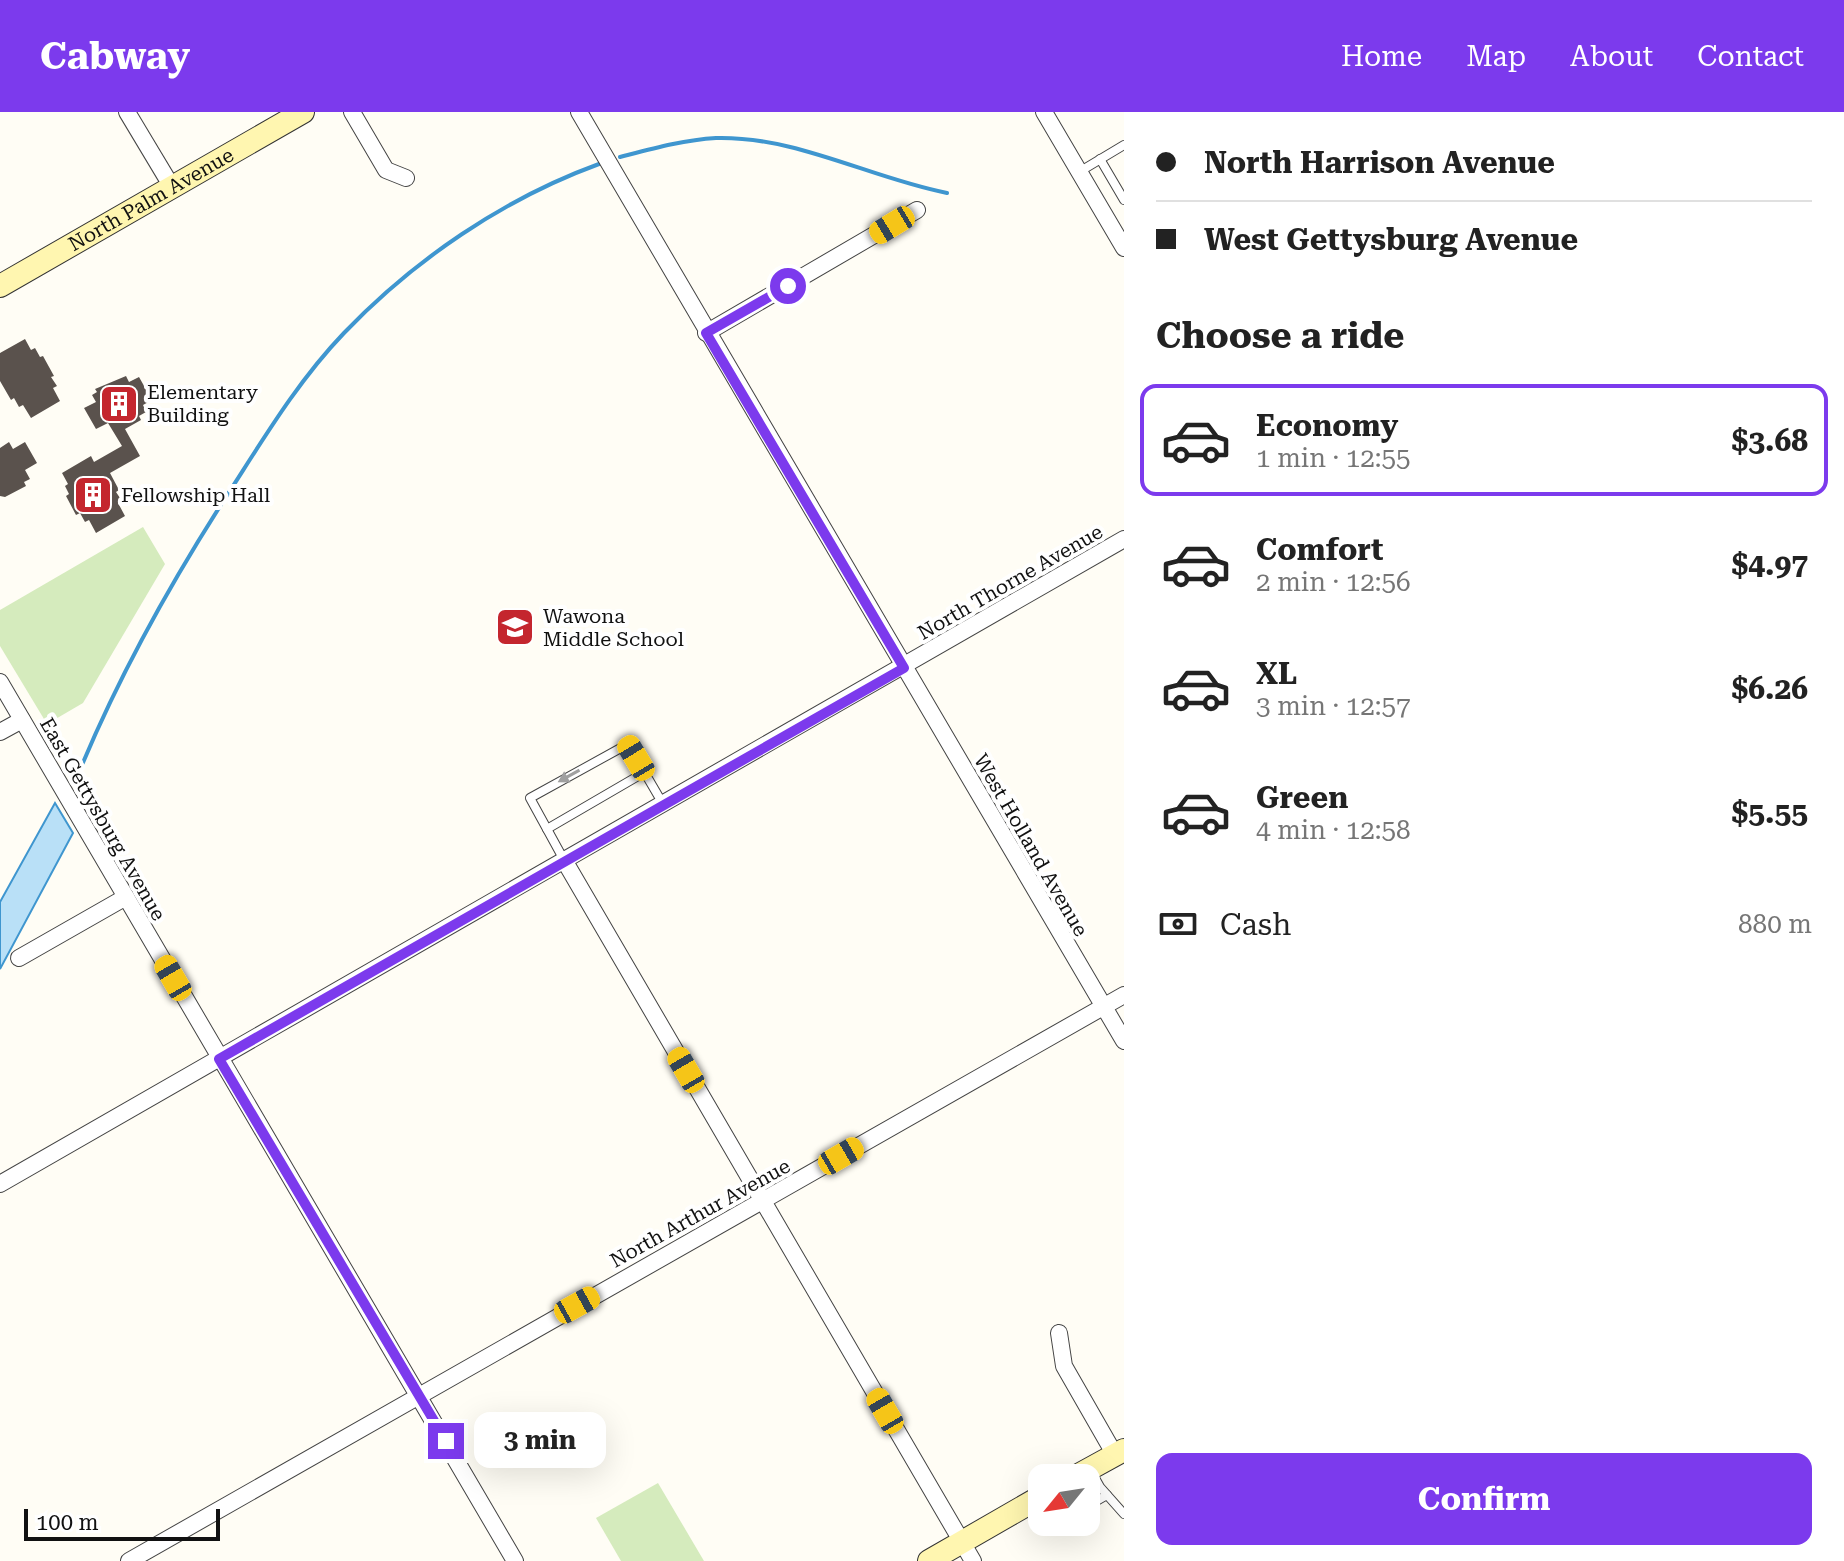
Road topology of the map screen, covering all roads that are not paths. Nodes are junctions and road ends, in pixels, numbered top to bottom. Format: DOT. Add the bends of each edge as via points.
graph roads {
  1 [pos="127,112"];
  2 [pos="303,112"];
  3 [pos="352,112"];
  4 [pos="579,112"];
  5 [pos="1044,112"];
  6 [pos="1124,145"];
  7 [pos="1100,159"];
  8 [pos="1079,172"];
  9 [pos="406,178"];
  10 [pos="1124,178"];
  11 [pos="1114,184"];
  12 [pos="172,187"];
  13 [pos="1124,200"];
  14 [pos="917,210"];
  15 [pos="1119,227"];
  16 [pos="1124,248"];
  17 [pos="0,286"];
  18 [pos="706,333"];
  19 [pos="1124,539"];
  20 [pos="904,668"];
  21 [pos="0,682"];
  22 [pos="22,720"];
  23 [pos="0,732"];
  24 [pos="645,772"];
  25 [pos="663,804"];
  26 [pos="547,829"];
  27 [pos="564,860"];
  28 [pos="126,897"];
  29 [pos="19,958"];
  30 [pos="1124,995"];
  31 [pos="1103,1007"];
  32 [pos="1124,1041"];
  33 [pos="219,1059"];
  34 [pos="0,1184"];
  35 [pos="762,1201"];
  36 [pos="1059,1333"];
  37 [pos="418,1393"];
  38 [pos="1120,1452"];
  39 [pos="1098,1464"];
  40 [pos="1100,1489"];
  41 [pos="1107,1495"];
  42 [pos="1100,1499"];
  43 [pos="1028,1506"];
  44 [pos="1124,1514"];
  45 [pos="967,1552"];
  46 [pos="129,1561"];
  47 [pos="515,1561"];
  48 [pos="929,1561"];
  1 -- 12 [label="street"];
  2 -- 12 [label="main road, North Palm Avenue"];
  3 -- 9 [label="street" via="386,170"];
  4 -- 18 [label="street, West Holland Avenue"];
  5 -- 8 [label="street"];
  6 -- 7 [label="lane"];
  7 -- 8 [label="lane"];
  7 -- 11 [label="lane"];
  8 -- 15 [label="street"];
  10 -- 11 [label="lane"];
  11 -- 13 [label="lane"];
  12 -- 17 [label="main road, North Palm Avenue"];
  14 -- 18 [label="street"];
  15 -- 16 [label="street"];
  18 -- 20 [label="street, West Holland Avenue"];
  19 -- 20 [label="street, North Thorne Avenue"];
  20 -- 25 [label="street, North Thorne Avenue"];
  20 -- 31 [label="street, West Holland Avenue"];
  21 -- 22 [label="street, East Gettysburg Avenue"];
  22 -- 23 [label="street"];
  22 -- 28 [label="street, East Gettysburg Avenue"];
  24 -- 25 [label="lane"];
  24 -- 26 [label="lane"];
  24 -- 26 [label="lane, one-way" via="628,744 530,798"];
  25 -- 27 [label="street, North Thorne Avenue"];
  26 -- 27 [label="lane"];
  27 -- 33 [label="street, North Thorne Avenue"];
  27 -- 35 [label="street"];
  28 -- 29 [label="street"];
  28 -- 33 [label="street, East Gettysburg Avenue"];
  30 -- 31 [label="street, North Arthur Avenue"];
  31 -- 32 [label="street, West Holland Avenue"];
  31 -- 35 [label="street, North Arthur Avenue"];
  33 -- 34 [label="street, North Thorne Avenue"];
  33 -- 37 [label="street, East Gettysburg Avenue"];
  35 -- 37 [label="street, North Arthur Avenue"];
  35 -- 45 [label="street"];
  36 -- 38 [label="street" via="1064,1366"];
  37 -- 46 [label="street, North Arthur Avenue"];
  37 -- 47 [label="street, East Gettysburg Avenue"];
  38 -- 39 [label="main road"];
  40 -- 41 [label="lane"];
  41 -- 42 [label="lane"];
  41 -- 44 [label="lane"];
  43 -- 45 [label="main road"];
  45 -- 48 [label="main road"];
}
